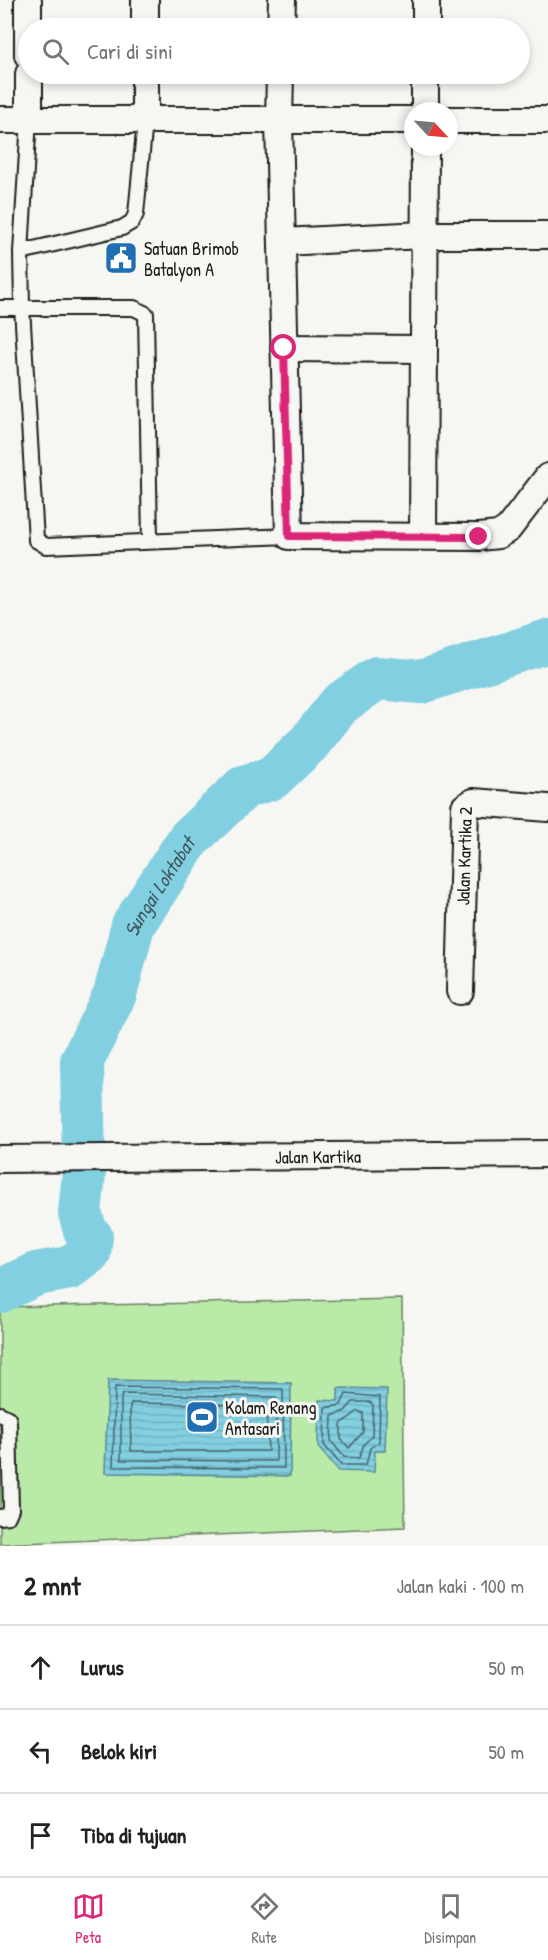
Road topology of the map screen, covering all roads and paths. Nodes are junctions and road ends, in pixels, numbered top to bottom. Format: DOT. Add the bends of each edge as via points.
graph roads {
  1 [pos="28,0"];
  2 [pos="145,0"];
  3 [pos="282,0"];
  4 [pos="426,0"];
  5 [pos="28,18"];
  6 [pos="145,18"];
  7 [pos="281,18"];
  8 [pos="426,18"];
  9 [pos="29,84"];
  10 [pos="145,84"];
  11 [pos="280,84"];
  12 [pos="425,84"];
  13 [pos="425,102"];
  14 [pos="29,119"];
  15 [pos="0,120"];
  16 [pos="404,120"];
  17 [pos="458,120"];
  18 [pos="548,120"];
  19 [pos="145,121"];
  20 [pos="279,121"];
  21 [pos="425,156"];
  22 [pos="424,235"];
  23 [pos="548,235"];
  24 [pos="282,242"];
  25 [pos="21,252"];
  26 [pos="21,307"];
  27 [pos="0,308"];
  28 [pos="284,348"];
  29 [pos="424,349"];
  30 [pos="548,477"];
  31 [pos="289,536"];
  32 [pos="423,536"];
  33 [pos="150,541"];
  34 [pos="548,808"];
  35 [pos="460,992"];
  36 [pos="548,1154"];
  37 [pos="0,1159"];
  38 [pos="0,1414"];
  39 [pos="0,1517"];
  1 -- 5 [label="street"];
  2 -- 6 [label="street"];
  3 -- 7 [label="street"];
  4 -- 8 [label="street"];
  9 -- 14 [label="street"];
  10 -- 19 [label="street"];
  11 -- 20 [label="street"];
  12 -- 13 [label="street"];
  14 -- 15 [label="street"];
  14 -- 19 [label="street"];
  14 -- 25 [label="lane"];
  16 -- 20 [label="street"];
  17 -- 18 [label="street"];
  19 -- 20 [label="street"];
  19 -- 25 [label="lane" via="132,222 115,230"];
  20 -- 24 [label="street"];
  21 -- 22 [label="street"];
  22 -- 23 [label="street"];
  22 -- 24 [label="street"];
  22 -- 29 [label="street"];
  24 -- 28 [label="street"];
  25 -- 26 [label="lane"];
  26 -- 27 [label="lane"];
  26 -- 33 [label="lane" via="36,540 46,546"];
  26 -- 33 [label="lane" via="134,308 146,314"];
  28 -- 29 [label="street"];
  28 -- 31 [label="street"];
  29 -- 32 [label="street"];
  30 -- 32 [label="street" via="508,529 498,535"];
  31 -- 32 [label="street"];
  31 -- 33 [label="lane"];
  34 -- 35 [label="street, Jalan Kartika 2" via="473,802 465,807"];
  36 -- 37 [label="street, Jalan Kartika"];
  38 -- 39 [label="lane" via="9,1422 11,1509 8,1516"];
}
